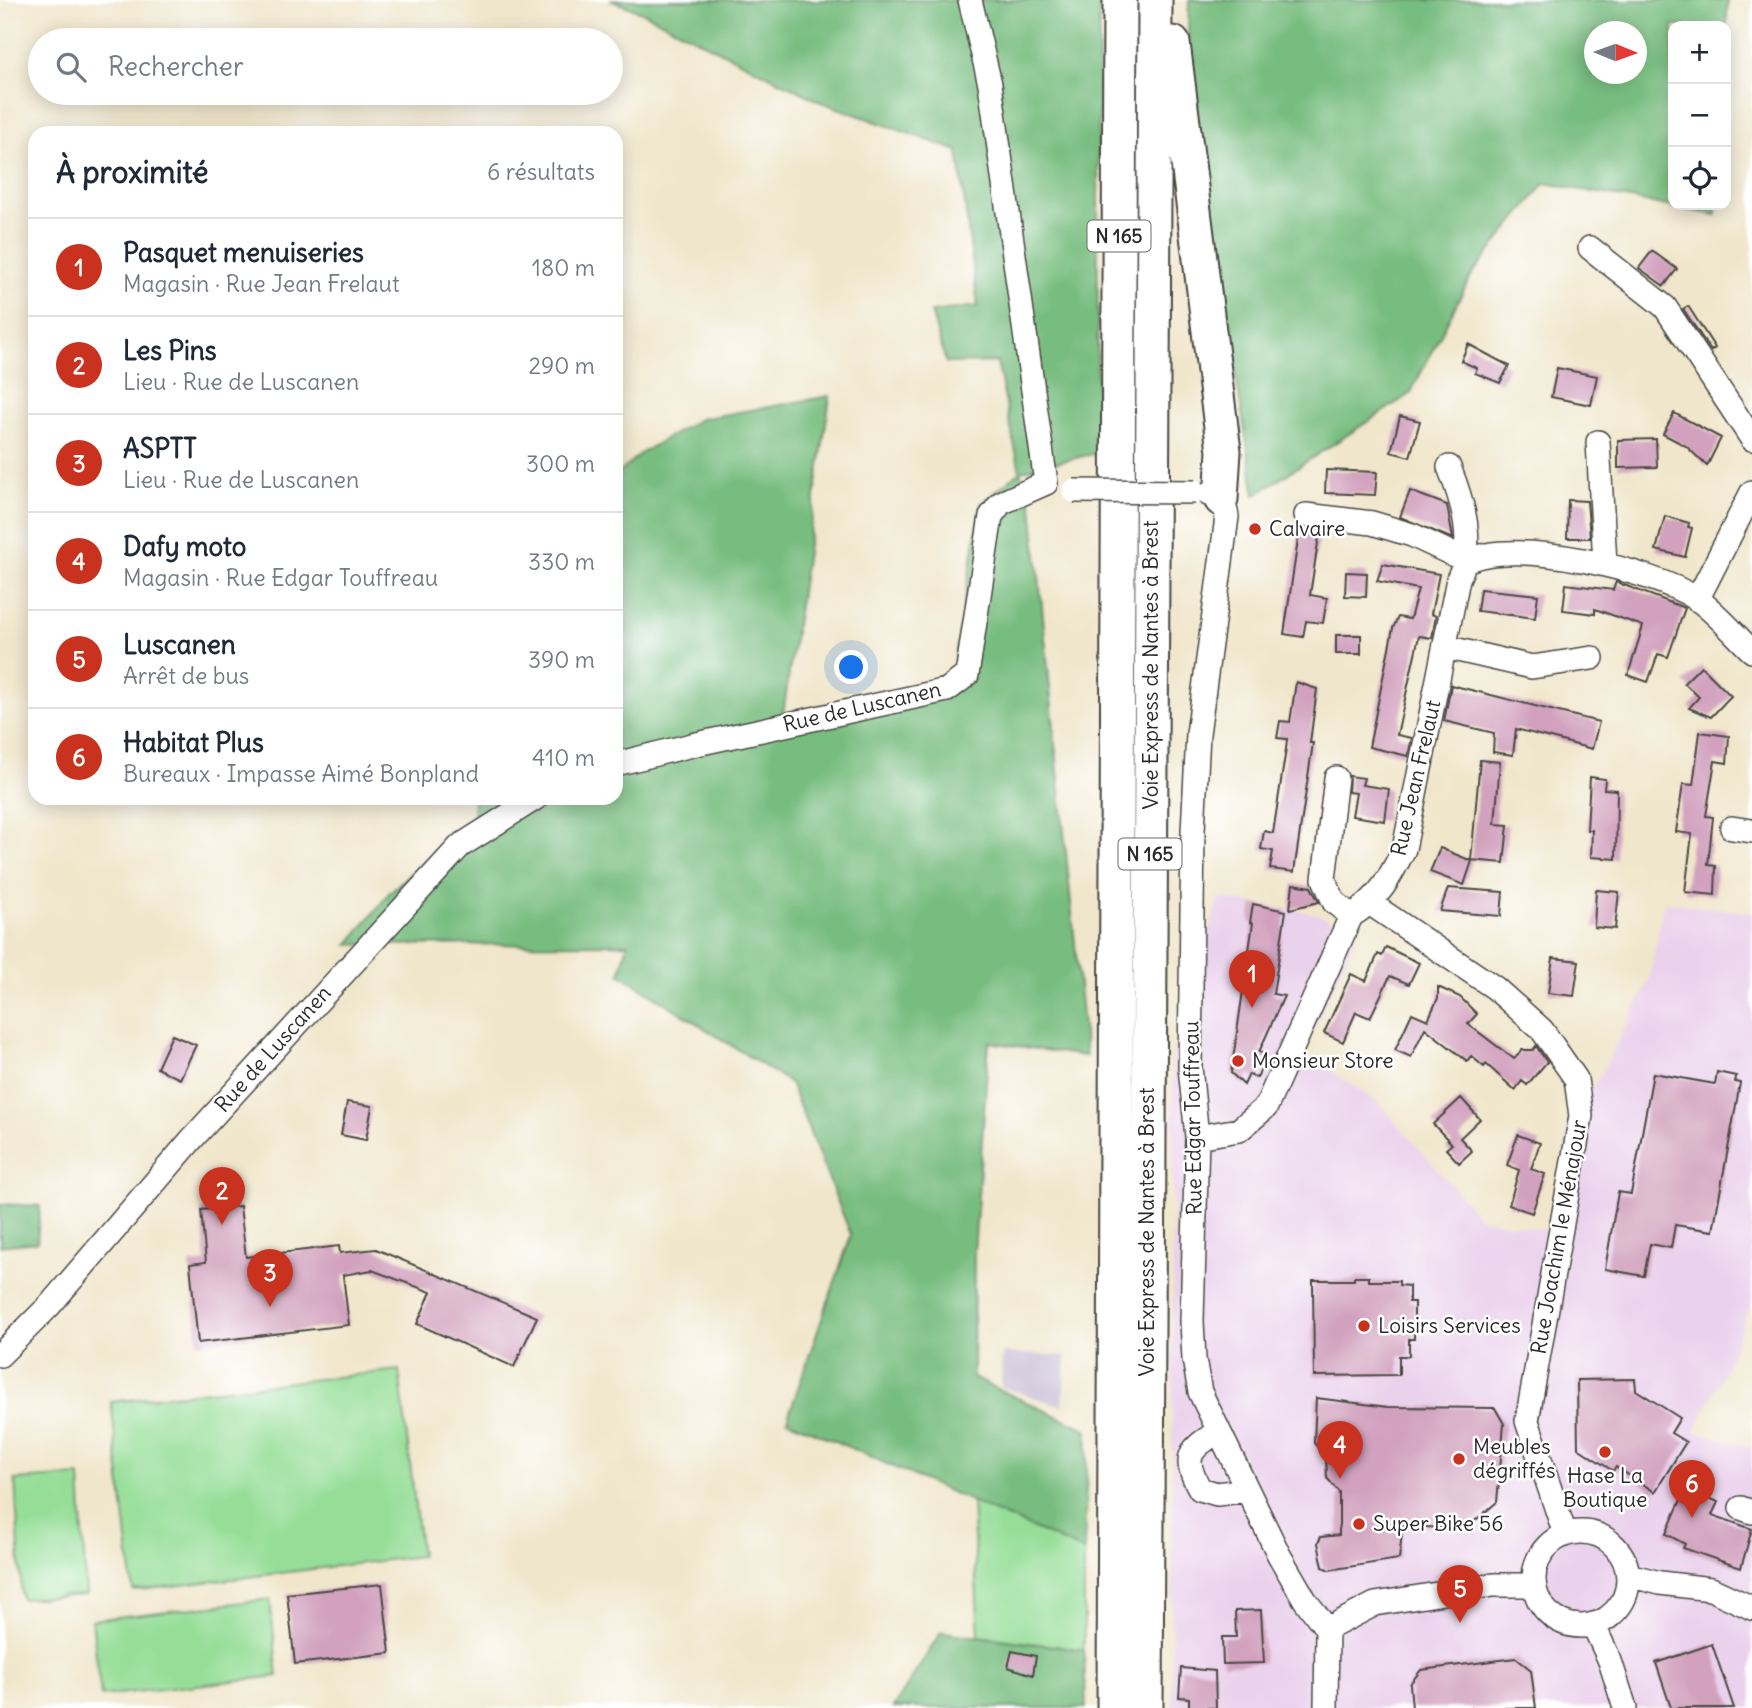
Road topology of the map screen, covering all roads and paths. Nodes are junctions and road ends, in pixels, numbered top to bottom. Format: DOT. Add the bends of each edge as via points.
graph roads {
  1 [pos="970,0"];
  2 [pos="1120,0"];
  3 [pos="1156,0"];
  4 [pos="1172,0"];
  5 [pos="1590,248"];
  6 [pos="1752,439"];
  7 [pos="1598,442"];
  8 [pos="1449,467"];
  9 [pos="1046,483"];
  10 [pos="1752,492"];
  11 [pos="1208,495"];
  12 [pos="1306,515"];
  13 [pos="1467,561"];
  14 [pos="1605,563"];
  15 [pos="1698,600"];
  16 [pos="1445,647"];
  17 [pos="1752,651"];
  18 [pos="1592,658"];
  19 [pos="623,762"];
  20 [pos="1336,778"];
  21 [pos="525,805"];
  22 [pos="1371,904"];
  23 [pos="1351,916"];
  24 [pos="1197,1137"];
  25 [pos="0,1355"];
  26 [pos="1219,1431"];
  27 [pos="1247,1490"];
  28 [pos="1565,1534"];
  29 [pos="1628,1575"];
  30 [pos="1534,1585"];
  31 [pos="1752,1608"];
  32 [pos="1594,1624"];
  33 [pos="1327,1629"];
  34 [pos="1114,1708"];
  35 [pos="1146,1708"];
  36 [pos="1326,1708"];
  37 [pos="1625,1708"];
  1 -- 9 [label="street" via="990,84"];
  2 -- 34 [label="highway, Voie Express de Nantes à Brest / N 165"];
  3 -- 35 [label="highway, Voie Express de Nantes à Brest / N 165"];
  4 -- 11 [label="highway" via="1173,41 1224,451"];
  5 -- 6 [label="street" via="1665,307"];
  7 -- 14 [label="street"];
  8 -- 13 [label="street, Rue Jean Frelaut" via="1462,501"];
  9 -- 11 [label="street, bridge" via="1074,491"];
  9 -- 19 [label="street, Rue de Luscanen" via="1001,503 992,516 967,675 947,690"];
  10 -- 15 [label="street"];
  11 -- 24 [label="street, Rue Edgar Touffreau" via="1226,506 1227,517 1198,734 1193,831 1190,1067"];
  12 -- 13 [label="street" via="1372,523 1412,535"];
  13 -- 14 [label="street" via="1481,554 1506,552"];
  13 -- 16 [label="street, Rue Jean Frelaut" via="1458,579"];
  14 -- 15 [label="street" via="1666,583"];
  15 -- 17 [label="street"];
  16 -- 18 [label="street" via="1532,667"];
  16 -- 22 [label="street, Rue Jean Frelaut" via="1404,849"];
  20 -- 23 [label="street" via="1324,879 1334,902"];
  21 -- 25 [label="street, Rue de Luscanen" via="460,846 192,1139 32,1325"];
  22 -- 23 [label="street, Rue Jean Frelaut"];
  22 -- 28 [label="street, Rue Joachim le Ménajour" via="1495,988 1542,1030 1576,1079 1581,1115 1527,1421"];
  23 -- 24 [label="street" via="1266,1107 1239,1130"];
  24 -- 26 [label="street, Rue Edgar Touffreau" via="1194,1359 1200,1392"];
  26 -- 27 [label="street, Rue Edgar Touffreau"];
  26 -- 27 [label="street" via="1194,1446 1189,1459 1194,1479 1200,1489 1217,1494"];
  27 -- 33 [label="street, Rue Edgar Touffreau" via="1279,1555"];
  28 -- 29 [label="street" via="1594,1533 1607,1539 1618,1549"];
  28 -- 30 [label="street" via="1541,1554 1534,1569"];
  29 -- 31 [label="street" via="1711,1589"];
  29 -- 32 [label="street" via="1620,1606"];
  30 -- 32 [label="street" via="1538,1600 1555,1618 1577,1626"];
  30 -- 33 [label="street" via="1493,1585 1376,1604"];
  32 -- 37 [label="street"];
  33 -- 36 [label="street"];
}
